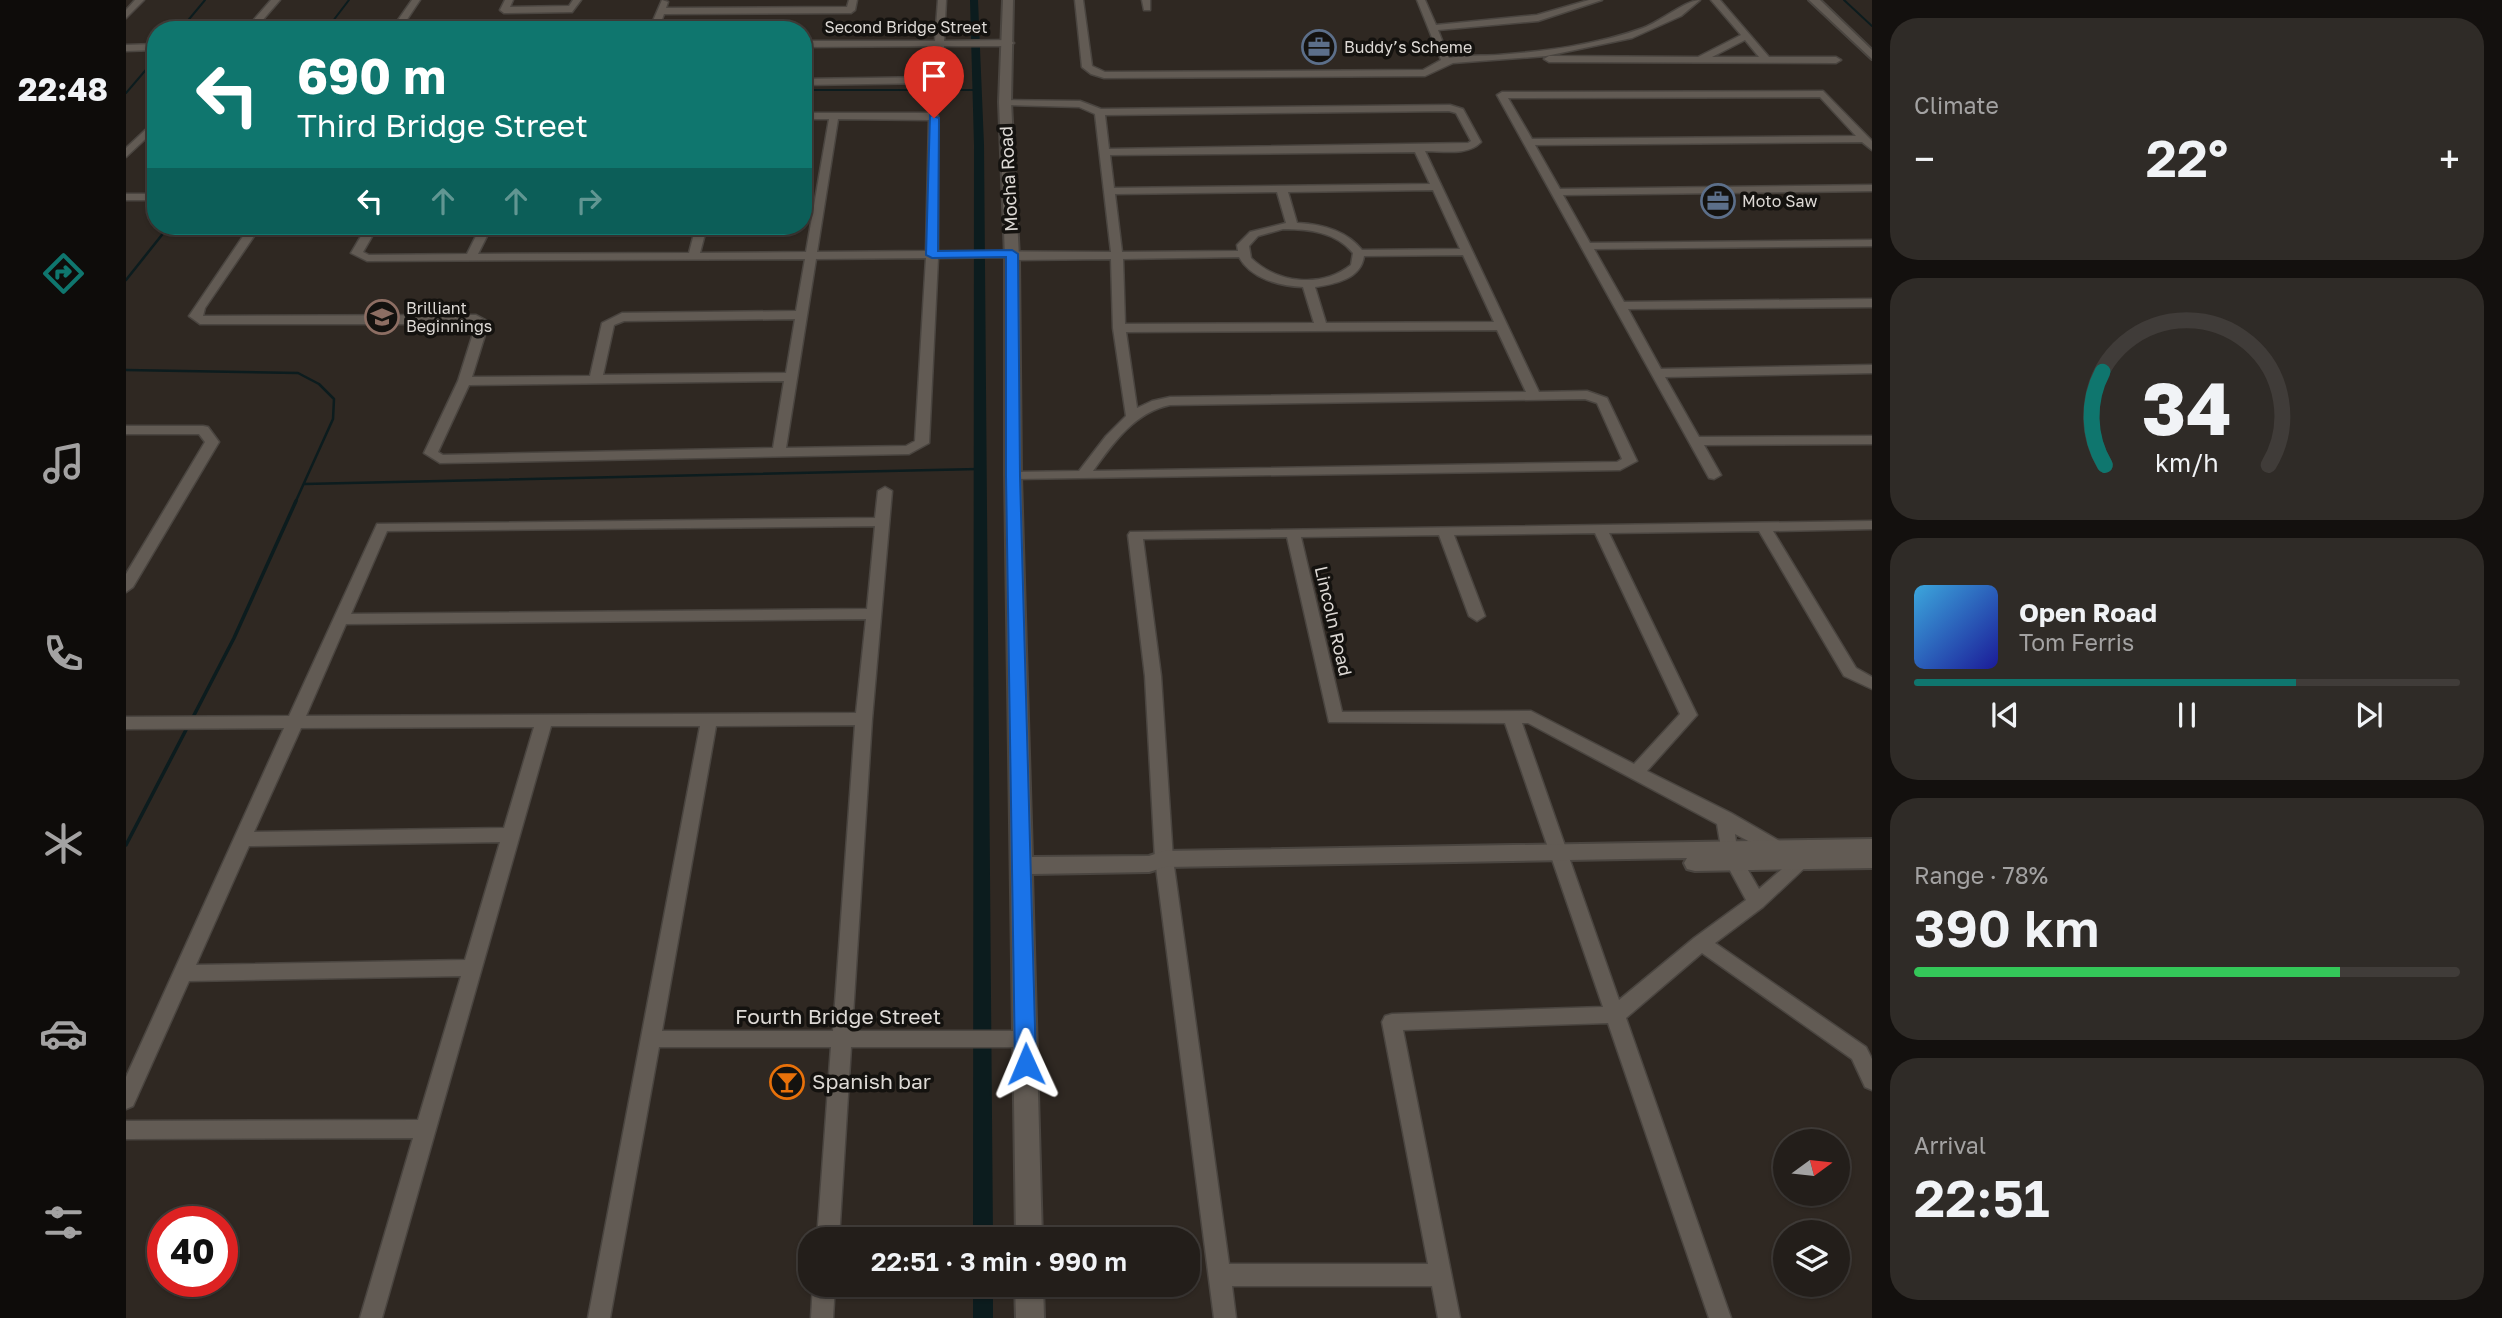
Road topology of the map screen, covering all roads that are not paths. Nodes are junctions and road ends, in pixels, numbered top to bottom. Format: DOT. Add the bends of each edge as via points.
graph roads {
  1 [pos="140,0"];
  2 [pos="276,0"];
  3 [pos="416,0"];
  4 [pos="509,0"];
  5 [pos="577,0"];
  6 [pos="664,0"];
  7 [pos="752,0"];
  8 [pos="942,0"];
  9 [pos="1008,0"];
  10 [pos="1079,0"];
  11 [pos="1421,0"];
  12 [pos="1598,0"];
  13 [pos="1696,0"];
  14 [pos="1715,0"];
  15 [pos="1814,0"];
  16 [pos="1819,0"];
  17 [pos="852,5"];
  18 [pos="750,10"];
  19 [pos="661,11"];
  20 [pos="126,15"];
  21 [pos="257,21"];
  22 [pos="401,21"];
  23 [pos="657,21"];
  24 [pos="1432,29"];
  25 [pos="1747,36"];
  26 [pos="940,39"];
  27 [pos="1009,39"];
  28 [pos="812,44"];
  29 [pos="147,47"];
  30 [pos="126,48"];
  31 [pos="1872,51"];
  32 [pos="1872,56"];
  33 [pos="1445,59"];
  34 [pos="1494,59"];
  35 [pos="1767,60"];
  36 [pos="1836,60"];
  37 [pos="1698,61"];
  38 [pos="812,82"];
  39 [pos="1005,102"];
  40 [pos="1100,112"];
  41 [pos="812,116"];
  42 [pos="834,116"];
  43 [pos="147,132"];
  44 [pos="1528,142"];
  45 [pos="1868,143"];
  46 [pos="1419,149"];
  47 [pos="1105,152"];
  48 [pos="126,154"];
  49 [pos="1438,187"];
  50 [pos="1872,188"];
  51 [pos="1282,189"];
  52 [pos="1109,191"];
  53 [pos="1556,192"];
  54 [pos="126,197"];
  55 [pos="147,197"];
  56 [pos="1292,226"];
  57 [pos="249,235"];
  58 [pos="367,235"];
  59 [pos="482,235"];
  60 [pos="699,235"];
  61 [pos="1872,243"];
  62 [pos="1586,246"];
  63 [pos="1467,252"];
  64 [pos="1359,253"];
  65 [pos="1243,254"];
  66 [pos="812,255"];
  67 [pos="932,255"];
  68 [pos="1012,255"];
  69 [pos="694,256"];
  70 [pos="1116,256"];
  71 [pos="471,257"];
  72 [pos="1308,283"];
  73 [pos="1872,303"];
  74 [pos="1620,306"];
  75 [pos="800,316"];
  76 [pos="1501,326"];
  77 [pos="1119,328"];
  78 [pos="1321,328"];
  79 [pos="1872,369"];
  80 [pos="1657,373"];
  81 [pos="793,377"];
  82 [pos="596,378"];
  83 [pos="464,381"];
  84 [pos="1534,396"];
  85 [pos="1132,416"];
  86 [pos="126,430"];
  87 [pos="1695,440"];
  88 [pos="1872,440"];
  89 [pos="779,452"];
  90 [pos="1084,474"];
  91 [pos="1714,475"];
  92 [pos="1013,476"];
  93 [pos="884,491"];
  94 [pos="882,522"];
  95 [pos="1872,525"];
  96 [pos="1765,527"];
  97 [pos="1600,529"];
  98 [pos="1445,531"];
  99 [pos="1293,533"];
  100 [pos="126,587"];
  101 [pos="874,614"];
  102 [pos="1477,616"];
  103 [pos="341,619"];
  104 [pos="1872,684"];
  105 [pos="1512,718"];
  106 [pos="864,719"];
  107 [pos="709,720"];
  108 [pos="544,721"];
  109 [pos="295,722"];
  110 [pos="126,723"];
  111 [pos="1637,772"];
  112 [pos="1725,818"];
  113 [pos="511,835"];
  114 [pos="242,839"];
  115 [pos="1872,847"];
  116 [pos="1777,848"];
  117 [pos="1732,856"];
  118 [pos="1560,858"];
  119 [pos="1872,860"];
  120 [pos="1802,862"];
  121 [pos="1160,864"];
  122 [pos="1022,866"];
  123 [pos="1757,902"];
  124 [pos="1701,943"];
  125 [pos="472,968"];
  126 [pos="182,973"];
  127 [pos="1615,1015"];
  128 [pos="1015,1039"];
  129 [pos="652,1040"];
  130 [pos="844,1041"];
  131 [pos="1872,1081"];
  132 [pos="126,1100"];
  133 [pos="426,1129"];
  134 [pos="126,1130"];
  135 [pos="829,1227"];
  136 [pos="1028,1227"];
  137 [pos="1221,1275"];
  138 [pos="1439,1275"];
  139 [pos="823,1297"];
  140 [pos="1029,1297"];
  141 [pos="371,1318"];
  142 [pos="599,1318"];
  143 [pos="822,1318"];
  144 [pos="1030,1318"];
  145 [pos="1225,1318"];
  146 [pos="1449,1318"];
  147 [pos="1720,1318"];
  1 -- 20 [label="street"];
  2 -- 21 [label="street"];
  3 -- 22 [label="street"];
  4 -- 5 [label="street" via="504,10 572,9"];
  6 -- 19 [label="street"];
  7 -- 18 [label="street"];
  8 -- 26 [label="street"];
  9 -- 27 [label="street, Mocha Road"];
  10 -- 33 [label="street" via="1087,67 1098,74 1424,73"];
  11 -- 24 [label="street"];
  12 -- 24 [label="street" via="1538,18"];
  13 -- 34 [label="street" via="1668,21 1638,32 1563,50"];
  14 -- 25 [label="street"];
  15 -- 32 [label="street"];
  16 -- 31 [label="street"];
  17 -- 18 [label="street"];
  18 -- 19 [label="street"];
  19 -- 23 [label="street"];
  24 -- 33 [label="street"];
  25 -- 35 [label="street"];
  25 -- 37 [label="street"];
  26 -- 27 [label="street, Second Bridge Street"];
  26 -- 28 [label="street, Second Bridge Street"];
  26 -- 38 [label="street" via="938,77 934,80"];
  27 -- 39 [label="street, Mocha Road"];
  29 -- 30 [label="street"];
  33 -- 34 [label="street"];
  34 -- 37 [label="street"];
  35 -- 36 [label="street"];
  35 -- 37 [label="street"];
  39 -- 40 [label="street" via="1080,104"];
  39 -- 68 [label="street, Mocha Road"];
  40 -- 46 [label="street" via="1450,108 1460,111 1476,142 1466,148"];
  40 -- 47 [label="street"];
  41 -- 42 [label="street"];
  42 -- 66 [label="street"];
  42 -- 67 [label="street" via="934,118"];
  43 -- 48 [label="street"];
  44 -- 45 [label="street"];
  44 -- 45 [label="street" via="1502,95 1822,94"];
  44 -- 53 [label="street"];
  46 -- 47 [label="street"];
  46 -- 49 [label="street"];
  47 -- 52 [label="street"];
  49 -- 51 [label="street"];
  49 -- 63 [label="street"];
  50 -- 53 [label="street"];
  51 -- 52 [label="street"];
  51 -- 56 [label="street"];
  52 -- 70 [label="street"];
  53 -- 62 [label="street"];
  54 -- 55 [label="street"];
  56 -- 64 [label="street" via="1335,234"];
  56 -- 65 [label="street" via="1254,234 1245,241"];
  57 -- 83 [label="street" via="195,316 200,320 476,319 483,322"];
  58 -- 71 [label="street" via="357,253 367,258"];
  59 -- 71 [label="street"];
  60 -- 69 [label="street"];
  61 -- 62 [label="street"];
  62 -- 74 [label="street"];
  63 -- 64 [label="street"];
  63 -- 76 [label="street"];
  64 -- 72 [label="street" via="1359,262 1349,274"];
  65 -- 70 [label="street"];
  65 -- 72 [label="street" via="1265,274"];
  66 -- 67 [label="street"];
  66 -- 69 [label="street"];
  66 -- 75 [label="street"];
  67 -- 68 [label="street"];
  67 -- 89 [label="street" via="922,443 909,450"];
  68 -- 70 [label="street"];
  68 -- 92 [label="street, Mocha Road"];
  69 -- 71 [label="street"];
  70 -- 77 [label="street"];
  72 -- 78 [label="street"];
  73 -- 74 [label="street"];
  74 -- 80 [label="street"];
  75 -- 81 [label="street"];
  75 -- 82 [label="street" via="622,317 608,323"];
  76 -- 78 [label="street"];
  76 -- 84 [label="street"];
  77 -- 78 [label="street"];
  77 -- 85 [label="street"];
  79 -- 80 [label="street"];
  80 -- 87 [label="street"];
  81 -- 82 [label="street"];
  81 -- 89 [label="street"];
  82 -- 83 [label="street"];
  83 -- 89 [label="street" via="431,453 440,459"];
  84 -- 85 [label="street" via="1170,401 1152,403"];
  84 -- 90 [label="street" via="1587,395 1602,401 1630,461 1620,466"];
  85 -- 90 [label="street"];
  86 -- 100 [label="street" via="203,430 212,442"];
  87 -- 88 [label="street"];
  87 -- 91 [label="street"];
  90 -- 92 [label="street"];
  92 -- 122 [label="street, Mocha Road"];
  93 -- 94 [label="street"];
  94 -- 101 [label="street"];
  94 -- 103 [label="street" via="382,527"];
  95 -- 96 [label="street"];
  96 -- 97 [label="street"];
  96 -- 104 [label="street" via="1850,672"];
  97 -- 98 [label="street"];
  97 -- 111 [label="street" via="1689,715"];
  98 -- 99 [label="street"];
  98 -- 102 [label="street"];
  99 -- 105 [label="street, Lincoln Road" via="1335,718"];
  99 -- 121 [label="street" via="1135,535 1153,676"];
  101 -- 103 [label="street"];
  101 -- 106 [label="street"];
  103 -- 109 [label="street"];
  105 -- 111 [label="street" via="1531,717"];
  105 -- 118 [label="street"];
  106 -- 107 [label="street"];
  106 -- 130 [label="street"];
  107 -- 108 [label="street"];
  107 -- 129 [label="street"];
  108 -- 109 [label="street"];
  108 -- 113 [label="street"];
  109 -- 110 [label="street"];
  109 -- 114 [label="street"];
  111 -- 112 [label="street"];
  112 -- 116 [label="street"];
  112 -- 117 [label="street"];
  113 -- 114 [label="street"];
  113 -- 125 [label="street"];
  114 -- 126 [label="street"];
  115 -- 116 [label="street"];
  116 -- 117 [label="street"];
  117 -- 118 [label="street"];
  117 -- 120 [label="street"];
  117 -- 123 [label="street"];
  118 -- 121 [label="street"];
  118 -- 127 [label="street"];
  119 -- 120 [label="street"];
  120 -- 123 [label="street"];
  121 -- 122 [label="street"];
  121 -- 137 [label="street"];
  122 -- 128 [label="street, Mocha Road"];
  123 -- 124 [label="street"];
  124 -- 127 [label="street"];
  124 -- 131 [label="street" via="1858,1053"];
  125 -- 126 [label="street"];
  125 -- 133 [label="street"];
  126 -- 132 [label="street"];
  127 -- 138 [label="street" via="1392,1022"];
  127 -- 147 [label="street"];
  128 -- 130 [label="street, Fourth Bridge Street"];
  128 -- 136 [label="street, Mocha Road"];
  129 -- 130 [label="street, Fourth Bridge Street"];
  129 -- 142 [label="street"];
  130 -- 135 [label="street"];
  133 -- 134 [label="street"];
  133 -- 141 [label="street"];
  137 -- 138 [label="street"];
  137 -- 145 [label="street"];
  138 -- 146 [label="street"];
  139 -- 143 [label="street"];
  140 -- 144 [label="street"];
}
